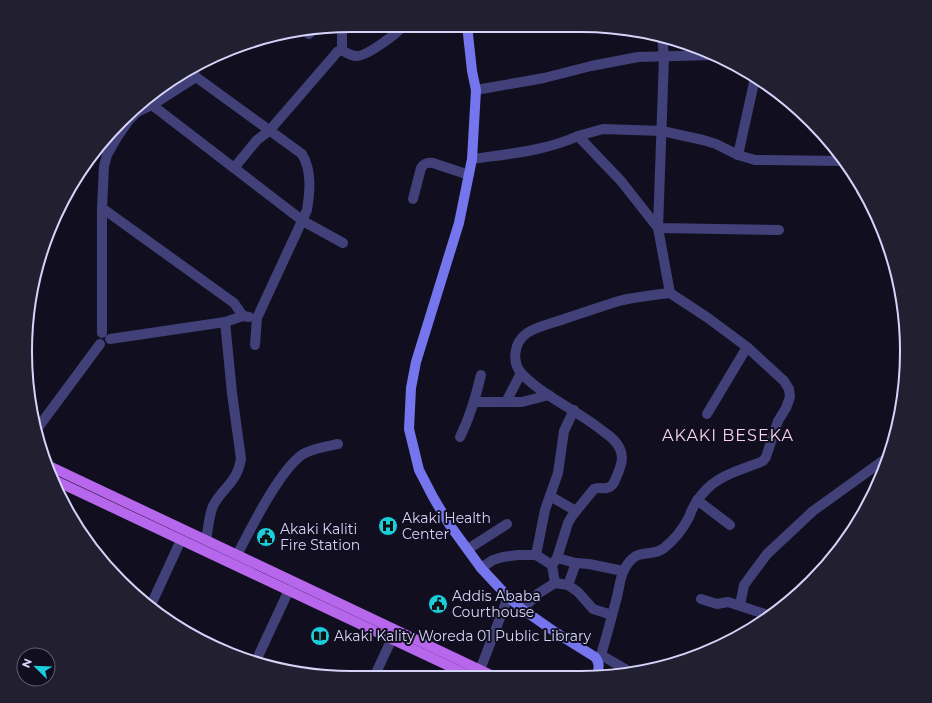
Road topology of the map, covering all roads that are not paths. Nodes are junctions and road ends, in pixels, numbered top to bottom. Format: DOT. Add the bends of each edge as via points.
graph roads {
  1 [pos="342,32"];
  2 [pos="396,32"];
  3 [pos="468,32"];
  4 [pos="663,43"];
  5 [pos="342,50"];
  6 [pos="702,55"];
  7 [pos="664,57"];
  8 [pos="194,74"];
  9 [pos="196,77"];
  10 [pos="754,83"];
  11 [pos="476,90"];
  12 [pos="152,105"];
  13 [pos="144,109"];
  14 [pos="122,130"];
  15 [pos="269,131"];
  16 [pos="662,131"];
  17 [pos="578,136"];
  18 [pos="738,155"];
  19 [pos="472,159"];
  20 [pos="837,161"];
  21 [pos="234,168"];
  22 [pos="469,175"];
  23 [pos="413,199"];
  24 [pos="102,208"];
  25 [pos="303,221"];
  26 [pos="658,228"];
  27 [pos="779,230"];
  28 [pos="343,243"];
  29 [pos="670,293"];
  30 [pos="243,316"];
  31 [pos="257,318"];
  32 [pos="225,322"];
  33 [pos="106,336"];
  34 [pos="255,345"];
  35 [pos="747,347"];
  36 [pos="522,373"];
  37 [pos="481,374"];
  38 [pos="549,395"];
  39 [pos="474,402"];
  40 [pos="506,402"];
  41 [pos="574,410"];
  42 [pos="707,414"];
  43 [pos="41,424"];
  44 [pos="460,438"];
  45 [pos="338,444"];
  46 [pos="880,462"];
  47 [pos="54,469"];
  48 [pos="60,483"];
  49 [pos="550,496"];
  50 [pos="697,500"];
  51 [pos="576,511"];
  52 [pos="507,524"];
  53 [pos="730,525"];
  54 [pos="181,540"];
  55 [pos="206,540"];
  56 [pos="468,549"];
  57 [pos="236,555"];
  58 [pos="536,555"];
  59 [pos="555,561"];
  60 [pos="576,563"];
  61 [pos="481,568"];
  62 [pos="623,571"];
  63 [pos="554,583"];
  64 [pos="568,585"];
  65 [pos="289,590"];
  66 [pos="508,597"];
  67 [pos="701,599"];
  68 [pos="153,601"];
  69 [pos="740,605"];
  70 [pos="522,609"];
  71 [pos="763,613"];
  72 [pos="612,615"];
  73 [pos="393,635"];
  74 [pos="258,657"];
  75 [pos="600,658"];
  76 [pos="621,668"];
  77 [pos="480,670"];
  78 [pos="598,670"];
  79 [pos="377,671"];
  80 [pos="460,671"];
  1 -- 5 [label="street"];
  2 -- 5 [label="street" via="364,55 350,55"];
  3 -- 11 [label="main road"];
  4 -- 7 [label="street"];
  5 -- 15 [label="street" via="333,56"];
  6 -- 7 [label="street"];
  7 -- 11 [label="street" via="648,56 621,60 544,78"];
  7 -- 16 [label="street"];
  8 -- 9 [label="street"];
  9 -- 12 [label="street"];
  9 -- 15 [label="street"];
  10 -- 18 [label="street"];
  11 -- 19 [label="main road"];
  12 -- 13 [label="street"];
  12 -- 21 [label="street"];
  14 -- 24 [label="street" via="107,155 104,166"];
  15 -- 21 [label="street" via="257,140"];
  15 -- 25 [label="street" via="302,154 306,162 310,193"];
  16 -- 17 [label="street" via="603,129"];
  16 -- 18 [label="street" via="716,144"];
  16 -- 26 [label="street"];
  17 -- 19 [label="street" via="530,151"];
  17 -- 26 [label="street" via="621,180"];
  18 -- 20 [label="street" via="755,160"];
  19 -- 22 [label="main road"];
  21 -- 25 [label="street"];
  22 -- 23 [label="street" via="428,162 421,168"];
  22 -- 56 [label="main road" via="457,230 416,362 411,388 409,429 419,470 449,524"];
  24 -- 30 [label="street" via="234,303"];
  24 -- 33 [label="street"];
  25 -- 28 [label="street"];
  25 -- 31 [label="street"];
  26 -- 27 [label="street"];
  26 -- 29 [label="street"];
  29 -- 35 [label="street"];
  29 -- 36 [label="street" via="619,301 528,332 516,348 517,364"];
  30 -- 31 [label="street"];
  30 -- 32 [label="street"];
  31 -- 34 [label="street"];
  32 -- 33 [label="street"];
  32 -- 55 [label="street" via="241,459 240,469 212,508"];
  33 -- 43 [label="street" via="100,334 97,338 100,344"];
  35 -- 42 [label="street"];
  35 -- 50 [label="street" via="784,381 790,397 763,461 724,476"];
  36 -- 38 [label="street"];
  36 -- 40 [label="street"];
  37 -- 39 [label="street"];
  38 -- 40 [label="street" via="522,402"];
  38 -- 41 [label="street"];
  39 -- 40 [label="street"];
  39 -- 44 [label="street"];
  41 -- 49 [label="street" via="564,431 558,473"];
  41 -- 51 [label="street" via="591,420 617,443 622,461 610,487 594,489"];
  45 -- 57 [label="street" via="306,452 294,461"];
  46 -- 69 [label="street" via="813,511 767,554 744,585"];
  47 -- 55 [label="main road"];
  48 -- 54 [label="main road"];
  49 -- 51 [label="street"];
  49 -- 58 [label="street"];
  50 -- 53 [label="street"];
  50 -- 62 [label="street" via="681,530 663,548 636,555"];
  51 -- 59 [label="street" via="568,523"];
  52 -- 56 [label="street"];
  54 -- 65 [label="main road"];
  54 -- 68 [label="street"];
  55 -- 57 [label="main road"];
  56 -- 61 [label="main road"];
  57 -- 73 [label="main road"];
  58 -- 59 [label="street"];
  58 -- 61 [label="street" via="503,557"];
  59 -- 60 [label="street"];
  59 -- 63 [label="street"];
  60 -- 62 [label="street"];
  60 -- 64 [label="street"];
  61 -- 66 [label="main road"];
  62 -- 72 [label="street"];
  63 -- 64 [label="street"];
  63 -- 70 [label="street"];
  64 -- 72 [label="street" via="593,609"];
  65 -- 73 [label="main road"];
  65 -- 74 [label="street"];
  66 -- 70 [label="main road"];
  66 -- 77 [label="street"];
  67 -- 69 [label="street" via="717,604 728,602"];
  69 -- 71 [label="street"];
  70 -- 75 [label="main road"];
  72 -- 75 [label="street"];
  73 -- 77 [label="main road"];
  73 -- 79 [label="street"];
  73 -- 80 [label="main road"];
  75 -- 76 [label="street"];
  75 -- 78 [label="main road"];
}
